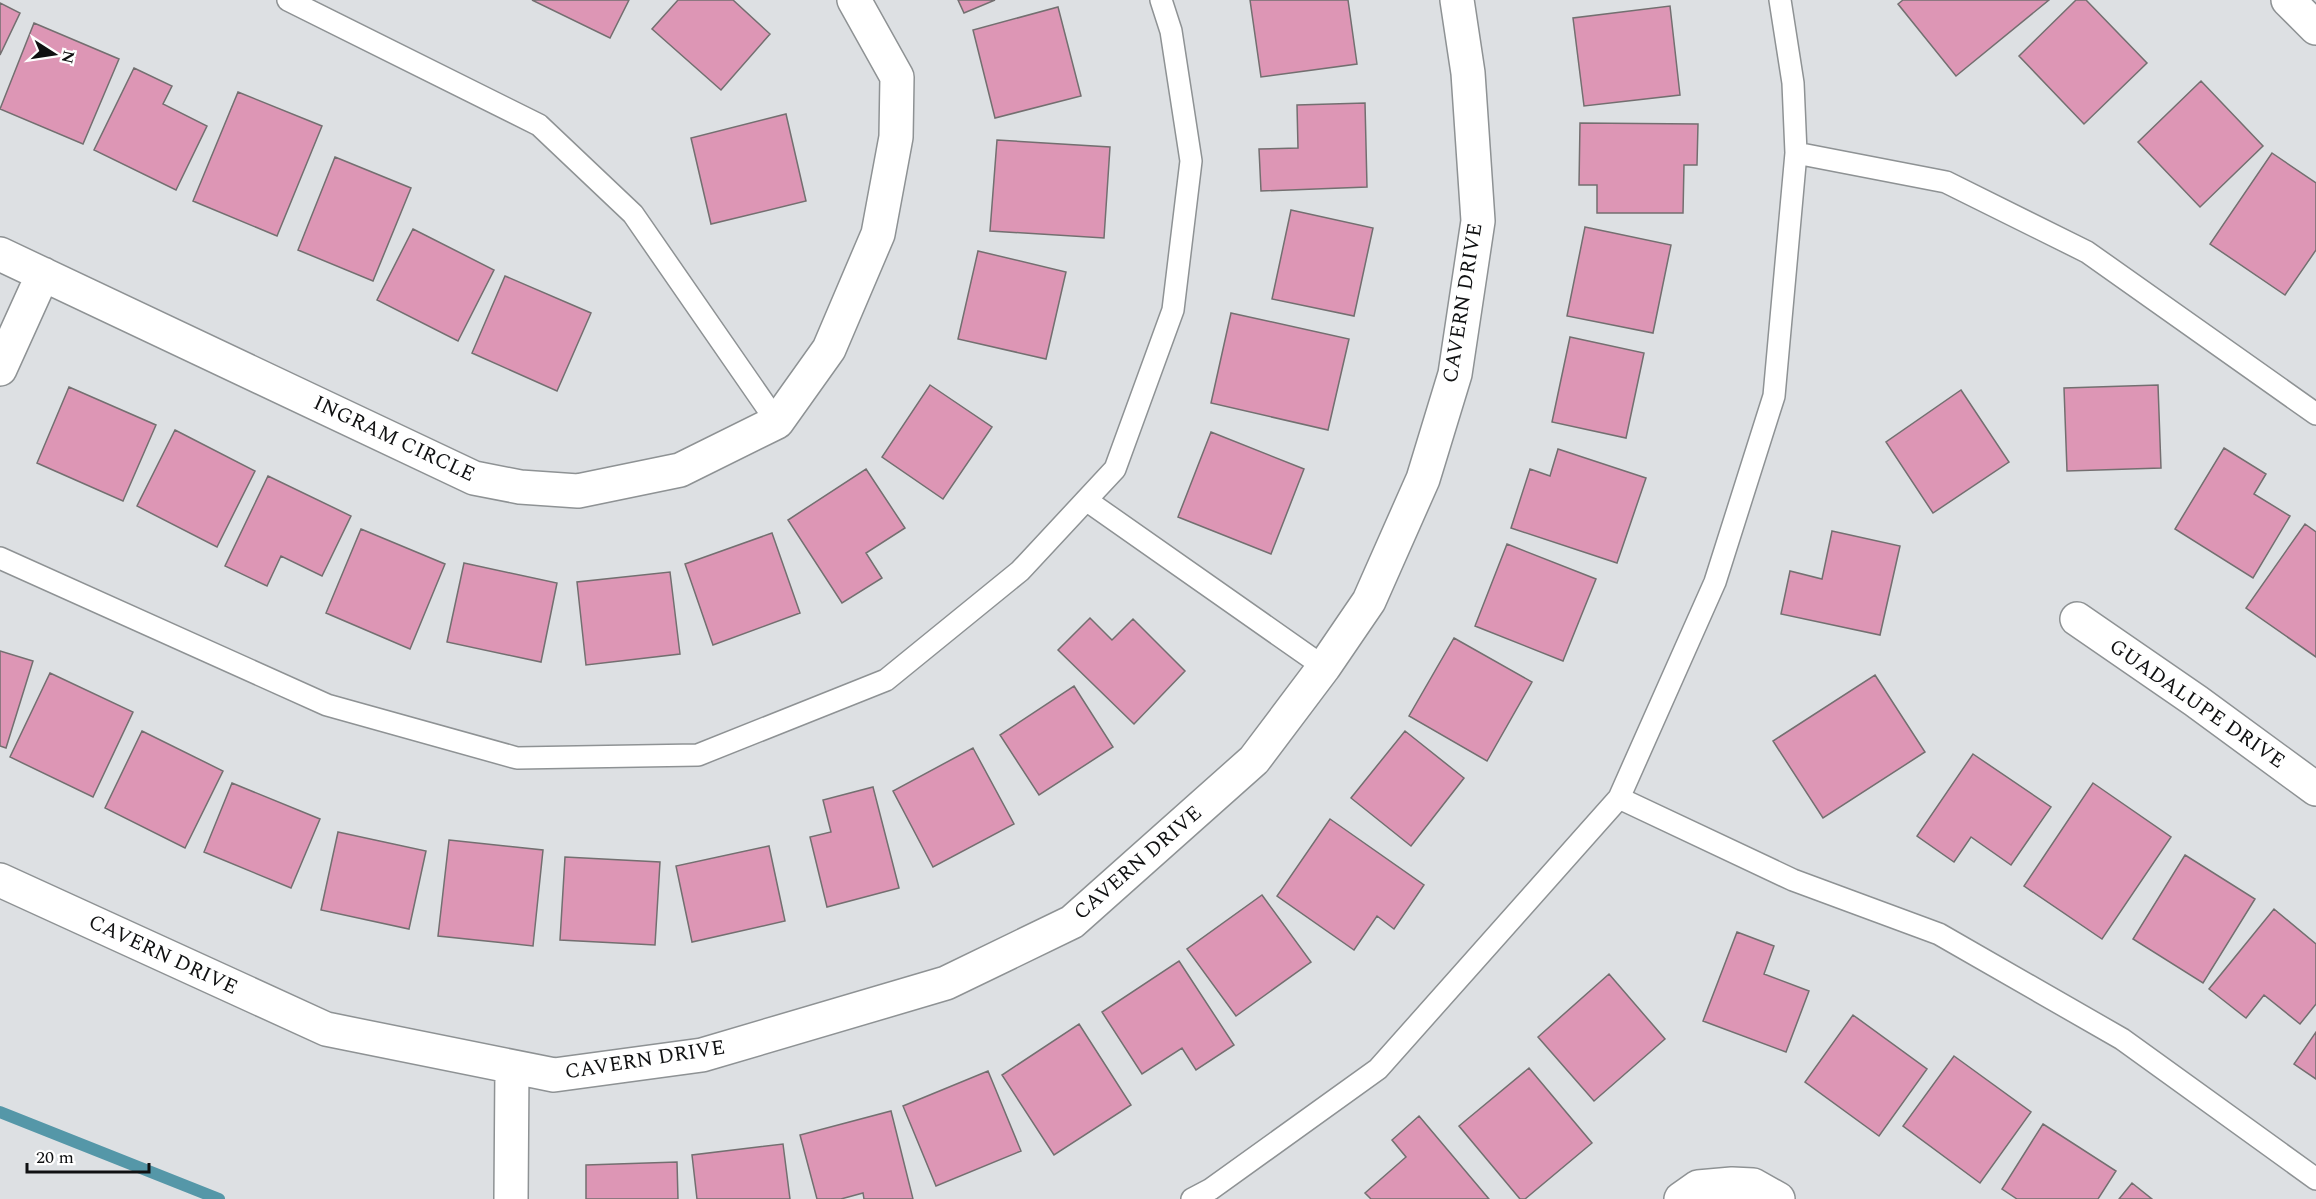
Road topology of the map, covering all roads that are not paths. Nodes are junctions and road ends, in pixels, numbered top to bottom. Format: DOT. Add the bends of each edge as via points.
graph roads {
  1 [pos="288,0"];
  2 [pos="854,0"];
  3 [pos="1161,0"];
  4 [pos="1457,0"];
  5 [pos="1780,0"];
  6 [pos="2288,0"];
  7 [pos="2316,28"];
  8 [pos="1796,153"];
  9 [pos="0,254"];
  10 [pos="43,274"];
  11 [pos="0,369"];
  12 [pos="2316,414"];
  13 [pos="777,422"];
  14 [pos="1086,500"];
  15 [pos="0,558"];
  16 [pos="2077,619"];
  17 [pos="1324,668"];
  18 [pos="2316,789"];
  19 [pos="1619,798"];
  20 [pos="0,880"];
  21 [pos="512,1067"];
  22 [pos="2316,1179"];
  23 [pos="511,1199"];
  24 [pos="1192,1199"];
  25 [pos="1681,1199"];
  26 [pos="1778,1199"];
  1 -- 13 [label="lane" via="538,125 633,214"];
  2 -- 13 [label="street, INGRAM CIRCLE" via="897,77 896,137 878,234 829,349"];
  3 -- 14 [label="lane" via="1171,31 1191,161 1173,310 1115,469"];
  4 -- 17 [label="street, CAVERN DRIVE" via="1468,73 1478,221 1455,374 1423,479 1369,601"];
  5 -- 8 [label="lane" via="1793,83"];
  6 -- 7 [label="street"];
  8 -- 12 [label="lane" via="1946,182 2087,252"];
  8 -- 19 [label="lane" via="1774,396 1715,582"];
  9 -- 10 [label="street, INGRAM CIRCLE"];
  10 -- 11 [label="street"];
  10 -- 13 [label="street, INGRAM CIRCLE" via="474,478 520,487 578,491 680,470"];
  14 -- 15 [label="lane" via="1020,571 886,680 698,755 518,758 327,705"];
  14 -- 17 [label="lane"];
  16 -- 18 [label="street, GUADALUPE DRIVE"];
  17 -- 21 [label="street, CAVERN DRIVE" via="1254,760 1072,922 946,983 702,1055 554,1075"];
  19 -- 22 [label="lane" via="1792,880 1939,934 2122,1039"];
  19 -- 24 [label="lane" via="1378,1069 1211,1190"];
  20 -- 21 [label="street, CAVERN DRIVE" via="326,1029"];
  21 -- 23 [label="street"];
  25 -- 26 [label="street" via="1698,1187 1732,1184 1753,1185"];
}
